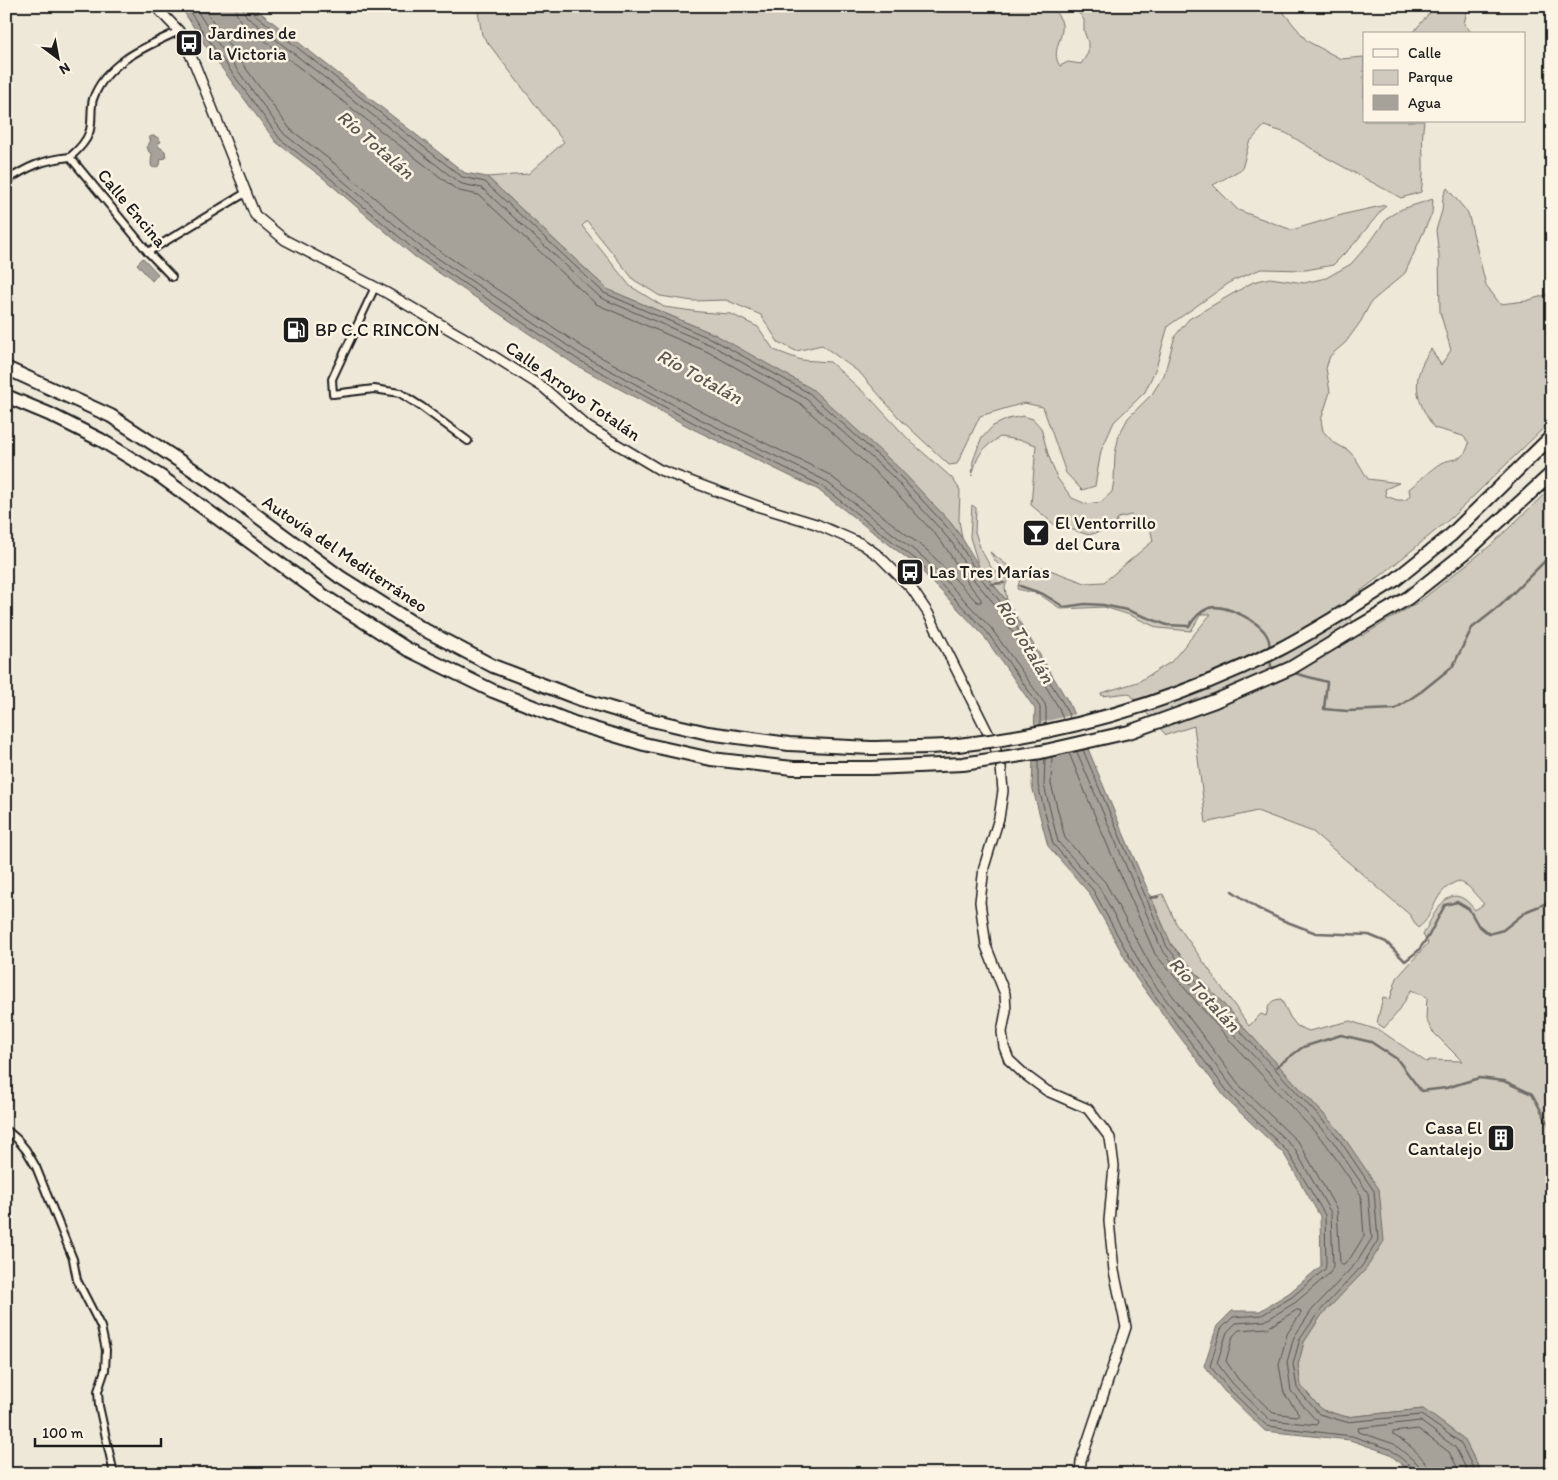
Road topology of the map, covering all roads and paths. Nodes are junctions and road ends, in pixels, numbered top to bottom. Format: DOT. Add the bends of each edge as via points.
graph roads {
  1 [pos="156,6"];
  2 [pos="179,31"];
  3 [pos="70,157"];
  4 [pos="6,181"];
  5 [pos="247,192"];
  6 [pos="148,252"];
  7 [pos="172,276"];
  8 [pos="375,287"];
  9 [pos="6,368"];
  10 [pos="6,396"];
  11 [pos="1552,436"];
  12 [pos="468,441"];
  13 [pos="1552,473"];
  14 [pos="6,1131"];
  15 [pos="114,1474"];
  16 [pos="1080,1474"];
  1 -- 2 [label="street, Calle Arroyo Totalán"];
  2 -- 3 [label="street" via="126,59 104,78 93,99 90,133"];
  2 -- 5 [label="street, Calle Arroyo Totalán"];
  3 -- 4 [label="street" via="50,159 25,168"];
  3 -- 6 [label="street, Calle Encina"];
  5 -- 6 [label="street"];
  5 -- 8 [label="street, Calle Arroyo Totalán" via="255,215 285,240"];
  6 -- 7 [label="street, Calle Encina"];
  8 -- 12 [label="street" via="332,379 334,394 374,389 400,393"];
  8 -- 16 [label="street, Calle Arroyo Totalán" via="544,388 588,427 660,470 816,524 862,544 912,589 928,613 1002,767 999,818 984,868 980,902 986,946 1005,994 1004,1047 1010,1060 1047,1091 1088,1109 1110,1138 1114,1166 1109,1221 1114,1271 1126,1327 1081,1461"];
  9 -- 11 [label="highway, Autovía del Mediterráneo, bridge" via="111,416 210,481 340,577 421,628 493,666 642,718 708,733 789,744 871,748 958,745 1036,733 1128,711 1212,680 1281,648 1395,580 1451,535"];
  10 -- 13 [label="highway, bridge" via="101,440 160,476 333,601 407,649 493,691 574,723 644,744 711,759 793,768 963,764 1041,752 1129,732 1215,701 1291,668 1408,598 1466,552"];
  14 -- 15 [label="street" via="17,1139 36,1167 77,1280 101,1327 106,1350 98,1406"];
}
